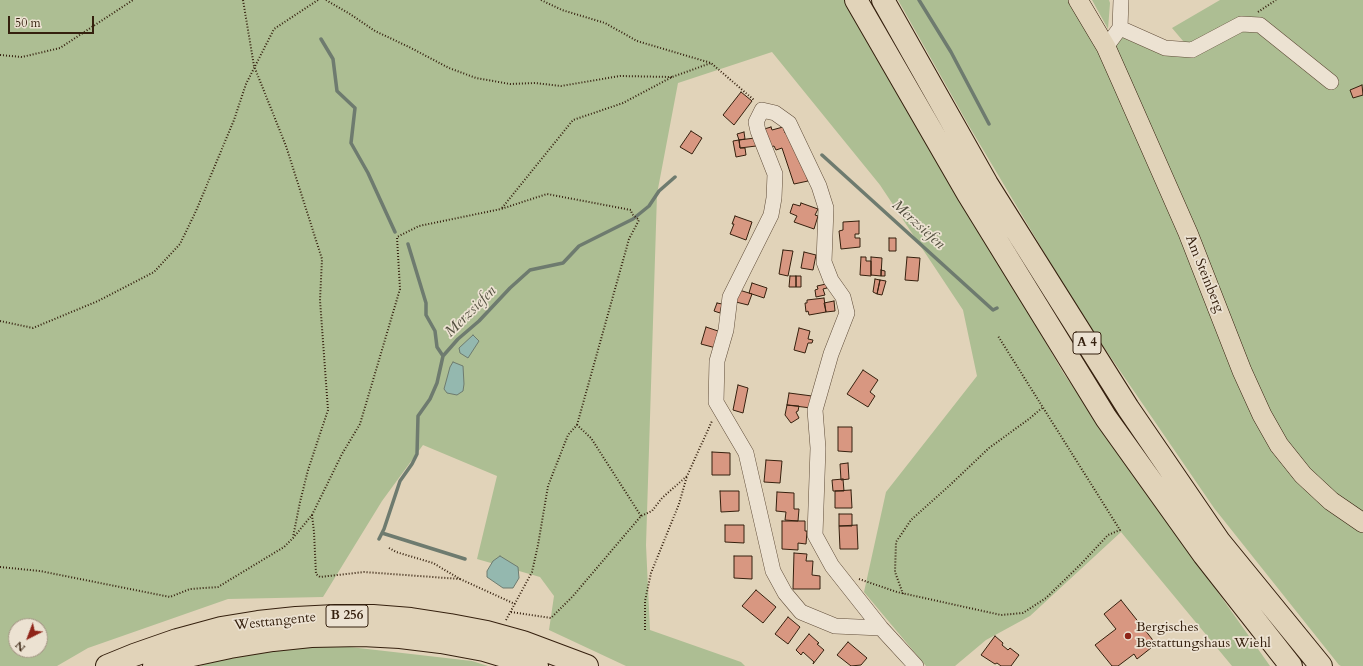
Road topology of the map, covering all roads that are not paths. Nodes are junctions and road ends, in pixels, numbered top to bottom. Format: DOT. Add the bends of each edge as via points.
graph roads {
  1 [pos="856,0"];
  2 [pos="883,0"];
  3 [pos="1078,0"];
  4 [pos="1120,0"];
  5 [pos="1120,28"];
  6 [pos="1106,47"];
  7 [pos="1331,82"];
  8 [pos="1363,523"];
  9 [pos="881,628"];
  10 [pos="107,666"];
  11 [pos="154,666"];
  12 [pos="537,666"];
  13 [pos="587,666"];
  14 [pos="916,666"];
  15 [pos="1291,666"];
  16 [pos="1321,666"];
  1 -- 15 [label="highway, A 4" via="968,194 1106,418 1204,555"];
  2 -- 16 [label="highway, A 4" via="987,184 1128,408 1219,541"];
  3 -- 6 [label="main road, Am Steinberg"];
  4 -- 5 [label="street"];
  5 -- 6 [label="street"];
  5 -- 7 [label="street" via="1165,48 1192,50 1241,24 1260,25"];
  6 -- 8 [label="main road, Am Steinberg" via="1188,233 1262,415 1279,445 1303,475 1331,501"];
  9 -- 9 [label="street" via="835,626 801,612 785,594 773,571 746,453 717,404 717,361 726,330 730,297 771,215 775,174 756,122 762,110 775,113 789,123 819,186 826,208 824,262 831,280 843,297 847,313 814,410 818,448 815,535 832,566"];
  9 -- 14 [label="street"];
  10 -- 13 [label="highway, Westtangente / B 256" via="177,640 220,628 296,618 373,616 412,619 487,632 523,642"];
  11 -- 12 [label="highway, Westtangente / B 256" via="207,652 273,640 362,635 440,642 484,650"];
}
